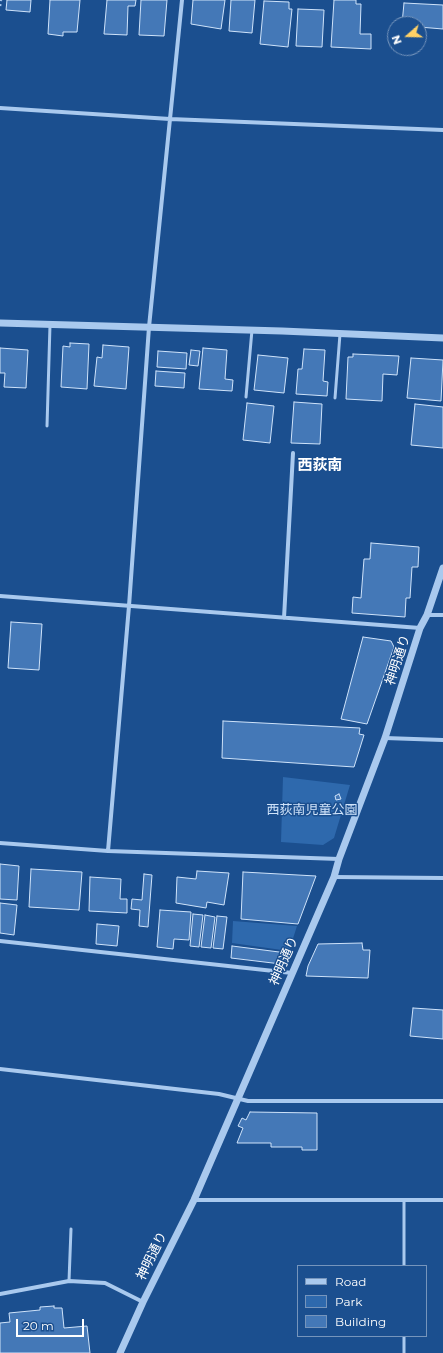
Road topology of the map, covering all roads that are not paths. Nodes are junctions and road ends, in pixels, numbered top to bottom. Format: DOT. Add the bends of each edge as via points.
graph roads {
  1 [pos="182,0"];
  2 [pos="0,108"];
  3 [pos="170,119"];
  4 [pos="443,130"];
  5 [pos="0,323"];
  6 [pos="50,324"];
  7 [pos="149,327"];
  8 [pos="252,330"];
  9 [pos="340,334"];
  10 [pos="443,338"];
  11 [pos="246,397"];
  12 [pos="335,398"];
  13 [pos="47,426"];
  14 [pos="293,453"];
  15 [pos="443,568"];
  16 [pos="0,596"];
  17 [pos="129,606"];
  18 [pos="427,615"];
  19 [pos="443,615"];
  20 [pos="284,618"];
  21 [pos="420,628"];
  22 [pos="385,738"];
  23 [pos="443,740"];
  24 [pos="0,843"];
  25 [pos="108,851"];
  26 [pos="339,859"];
  27 [pos="334,877"];
  28 [pos="443,878"];
  29 [pos="0,941"];
  30 [pos="292,973"];
  31 [pos="0,1069"];
  32 [pos="238,1099"];
  33 [pos="443,1102"];
  34 [pos="194,1200"];
  35 [pos="404,1200"];
  36 [pos="443,1200"];
  37 [pos="71,1229"];
  38 [pos="404,1265"];
  39 [pos="69,1281"];
  40 [pos="0,1294"];
  41 [pos="143,1302"];
  42 [pos="404,1337"];
  43 [pos="120,1353"];
  44 [pos="404,1353"];
  1 -- 3 [label="street"];
  2 -- 3 [label="street"];
  3 -- 4 [label="street"];
  3 -- 7 [label="street"];
  5 -- 6 [label="street"];
  6 -- 7 [label="street"];
  6 -- 13 [label="lane"];
  7 -- 8 [label="street"];
  7 -- 17 [label="street"];
  8 -- 9 [label="street"];
  8 -- 11 [label="lane"];
  9 -- 10 [label="street"];
  9 -- 12 [label="lane"];
  14 -- 20 [label="street"];
  15 -- 18 [label="street, 神明通り"];
  16 -- 17 [label="street"];
  17 -- 20 [label="street"];
  17 -- 25 [label="street"];
  18 -- 19 [label="street"];
  18 -- 21 [label="street, 神明通り"];
  20 -- 21 [label="street"];
  21 -- 22 [label="street, 神明通り"];
  22 -- 23 [label="street"];
  22 -- 26 [label="street, 神明通り"];
  24 -- 25 [label="street"];
  25 -- 26 [label="street"];
  26 -- 27 [label="street, 神明通り"];
  27 -- 28 [label="street"];
  27 -- 30 [label="street, 神明通り"];
  29 -- 30 [label="street"];
  30 -- 32 [label="street, 神明通り"];
  31 -- 32 [label="street" via="219,1094"];
  32 -- 33 [label="street"];
  32 -- 34 [label="street, 神明通り"];
  34 -- 35 [label="street"];
  34 -- 41 [label="street, 神明通り"];
  35 -- 36 [label="street"];
  35 -- 38 [label="lane"];
  37 -- 39 [label="lane"];
  39 -- 40 [label="street"];
  39 -- 41 [label="street" via="105,1283"];
  41 -- 43 [label="street, 神明通り"];
  42 -- 44 [label="lane"];
}
